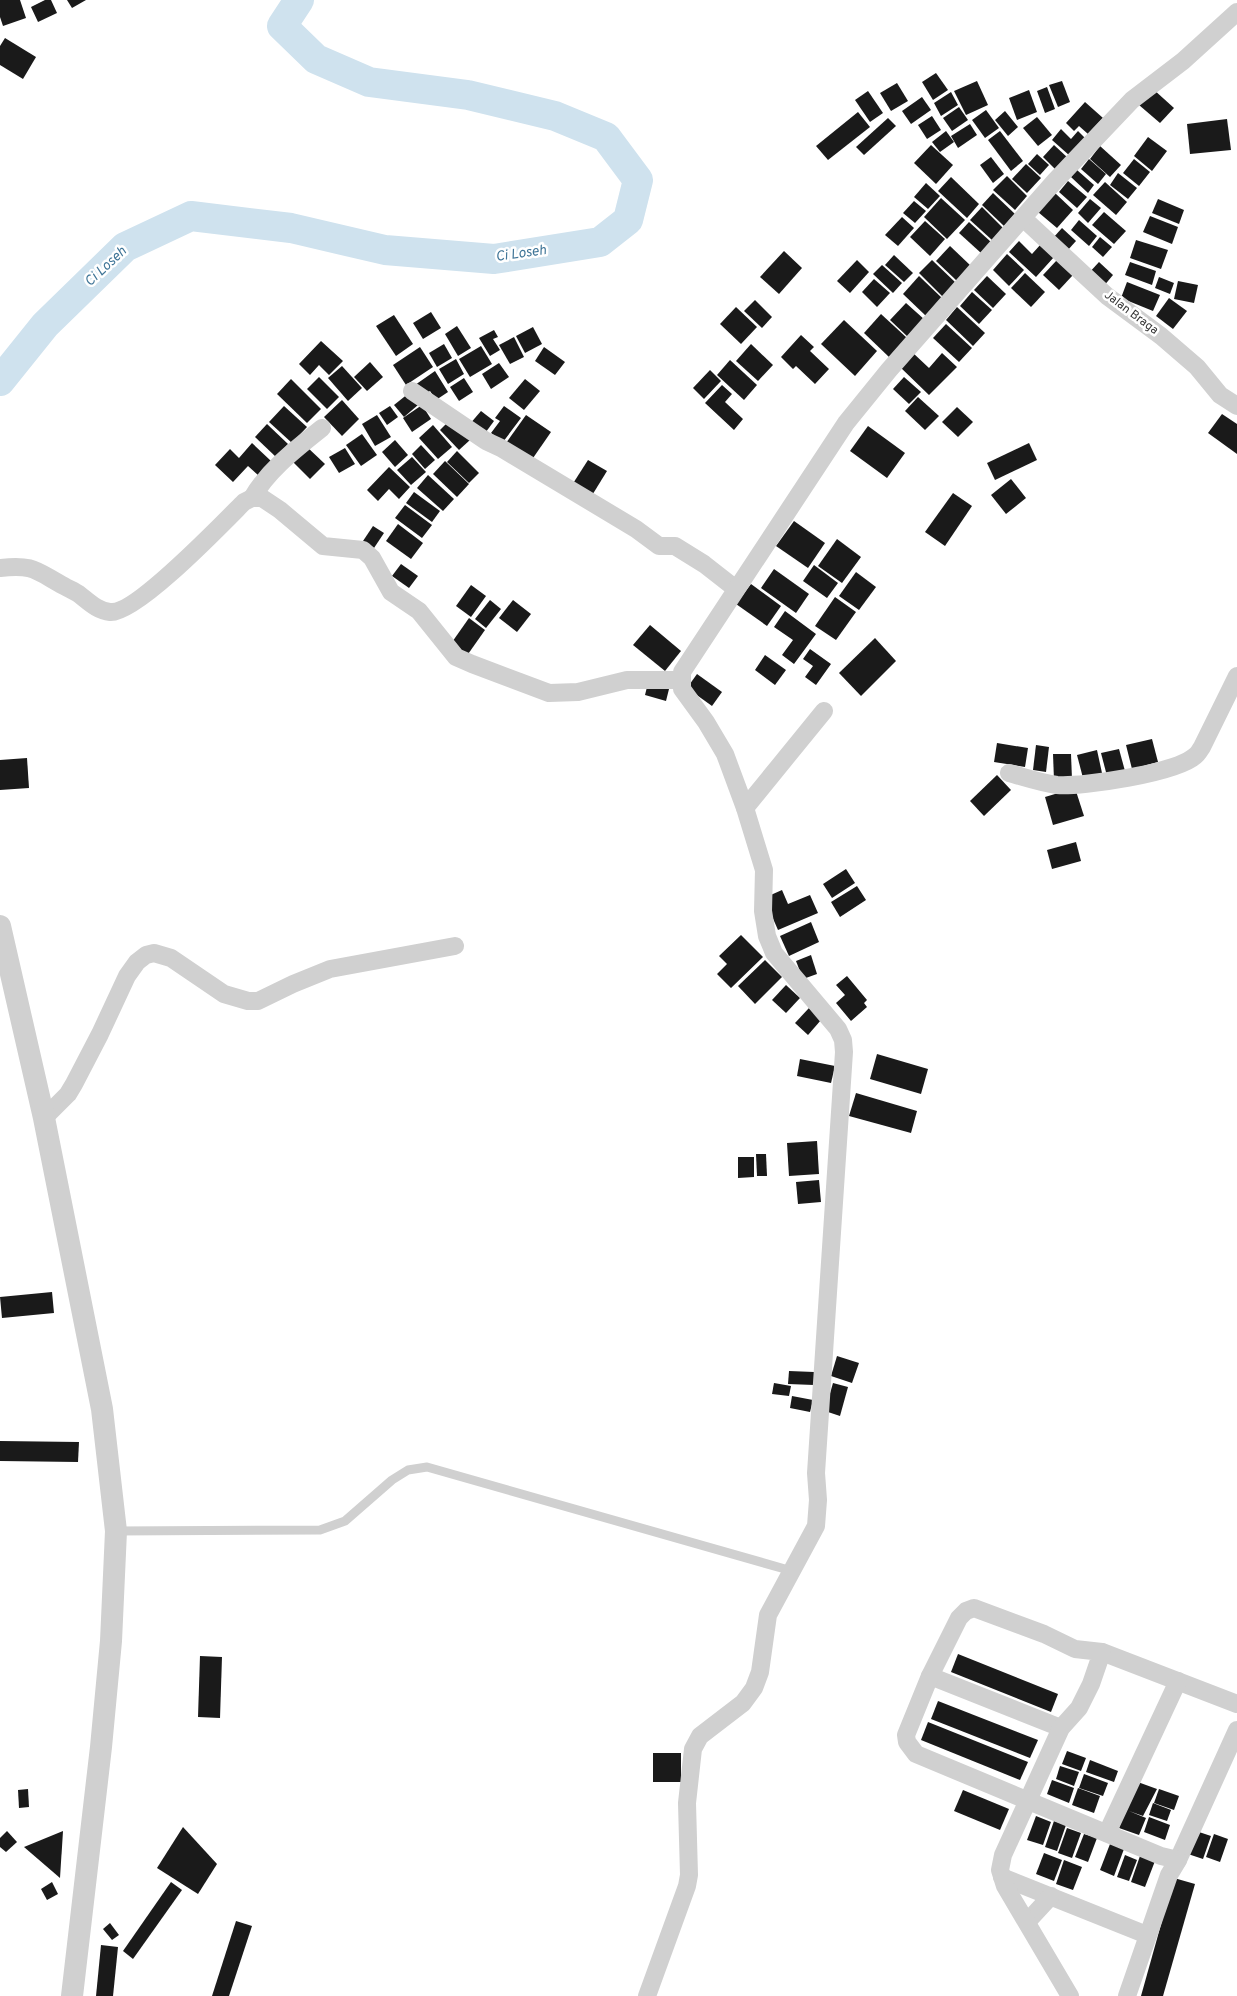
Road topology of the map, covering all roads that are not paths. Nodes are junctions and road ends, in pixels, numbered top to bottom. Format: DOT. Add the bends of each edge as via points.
graph roads {
  1 [pos="1237,12"];
  2 [pos="1024,219"];
  3 [pos="412,391"];
  4 [pos="1237,406"];
  5 [pos="322,428"];
  6 [pos="252,498"];
  7 [pos="0,568"];
  8 [pos="736,589"];
  9 [pos="1237,676"];
  10 [pos="681,680"];
  11 [pos="824,711"];
  12 [pos="1009,773"];
  13 [pos="745,808"];
  14 [pos="0,926"];
  15 [pos="456,946"];
  16 [pos="44,1118"];
  17 [pos="116,1531"];
  18 [pos="792,1571"];
  19 [pos="1102,1652"];
  20 [pos="930,1676"];
  21 [pos="1178,1681"];
  22 [pos="1237,1704"];
  23 [pos="1061,1728"];
  24 [pos="1237,1730"];
  25 [pos="1027,1801"];
  26 [pos="1107,1833"];
  27 [pos="1178,1860"];
  28 [pos="1002,1877"];
  29 [pos="1051,1896"];
  30 [pos="1026,1922"];
  31 [pos="1147,1934"];
  32 [pos="72,1996"];
  33 [pos="647,1996"];
  34 [pos="1070,1996"];
  35 [pos="1126,1996"];
  1 -- 2 [label="street" via="1132,100 1055,181"];
  2 -- 4 [label="street, Jalan Braga" via="1107,296 1162,336 1197,367 1220,395"];
  2 -- 8 [label="street" via="889,370 846,424"];
  3 -- 8 [label="street" via="486,441 628,524 656,544 675,546"];
  5 -- 6 [label="street" via="278,464"];
  6 -- 7 [label="street" via="176,568 119,612 97,607 41,571 24,567"];
  6 -- 10 [label="street" via="262,498 324,546 363,550 372,558 391,592 419,611 456,657 472,664 549,693 578,692 627,680"];
  8 -- 10 [label="street" via="685,665"];
  9 -- 12 [label="street" via="1202,748 1188,760 1154,773 1058,785"];
  10 -- 13 [label="street" via="682,689 724,754"];
  11 -- 13 [label="street"];
  13 -- 18 [label="street" via="764,870 763,911 770,945 838,1029 844,1052 816,1473 818,1518 813,1534"];
  14 -- 16 [label="street"];
  15 -- 16 [label="street" via="330,969 258,1001 224,994 171,958 154,953 146,955 127,976 68,1094"];
  16 -- 17 [label="street" via="102,1409"];
  17 -- 18 [label="lane" via="320,1530 345,1521 408,1470 427,1467"];
  17 -- 32 [label="street" via="111,1641 101,1747"];
  18 -- 33 [label="street" via="768,1615 760,1672 754,1688 743,1703 700,1736 693,1749 687,1803 687,1886"];
  19 -- 20 [label="street" via="1075,1649 974,1608 959,1618"];
  19 -- 21 [label="street"];
  19 -- 23 [label="street" via="1079,1708"];
  20 -- 23 [label="street"];
  20 -- 25 [label="street" via="906,1735 910,1748 916,1754"];
  21 -- 22 [label="street"];
  21 -- 26 [label="street"];
  23 -- 25 [label="street"];
  24 -- 27 [label="street"];
  25 -- 26 [label="street"];
  25 -- 28 [label="street" via="1003,1854"];
  26 -- 27 [label="street"];
  27 -- 31 [label="street"];
  28 -- 29 [label="street"];
  28 -- 30 [label="street"];
  29 -- 30 [label="street"];
  29 -- 31 [label="street"];
  30 -- 34 [label="street"];
  31 -- 35 [label="street"];
}
